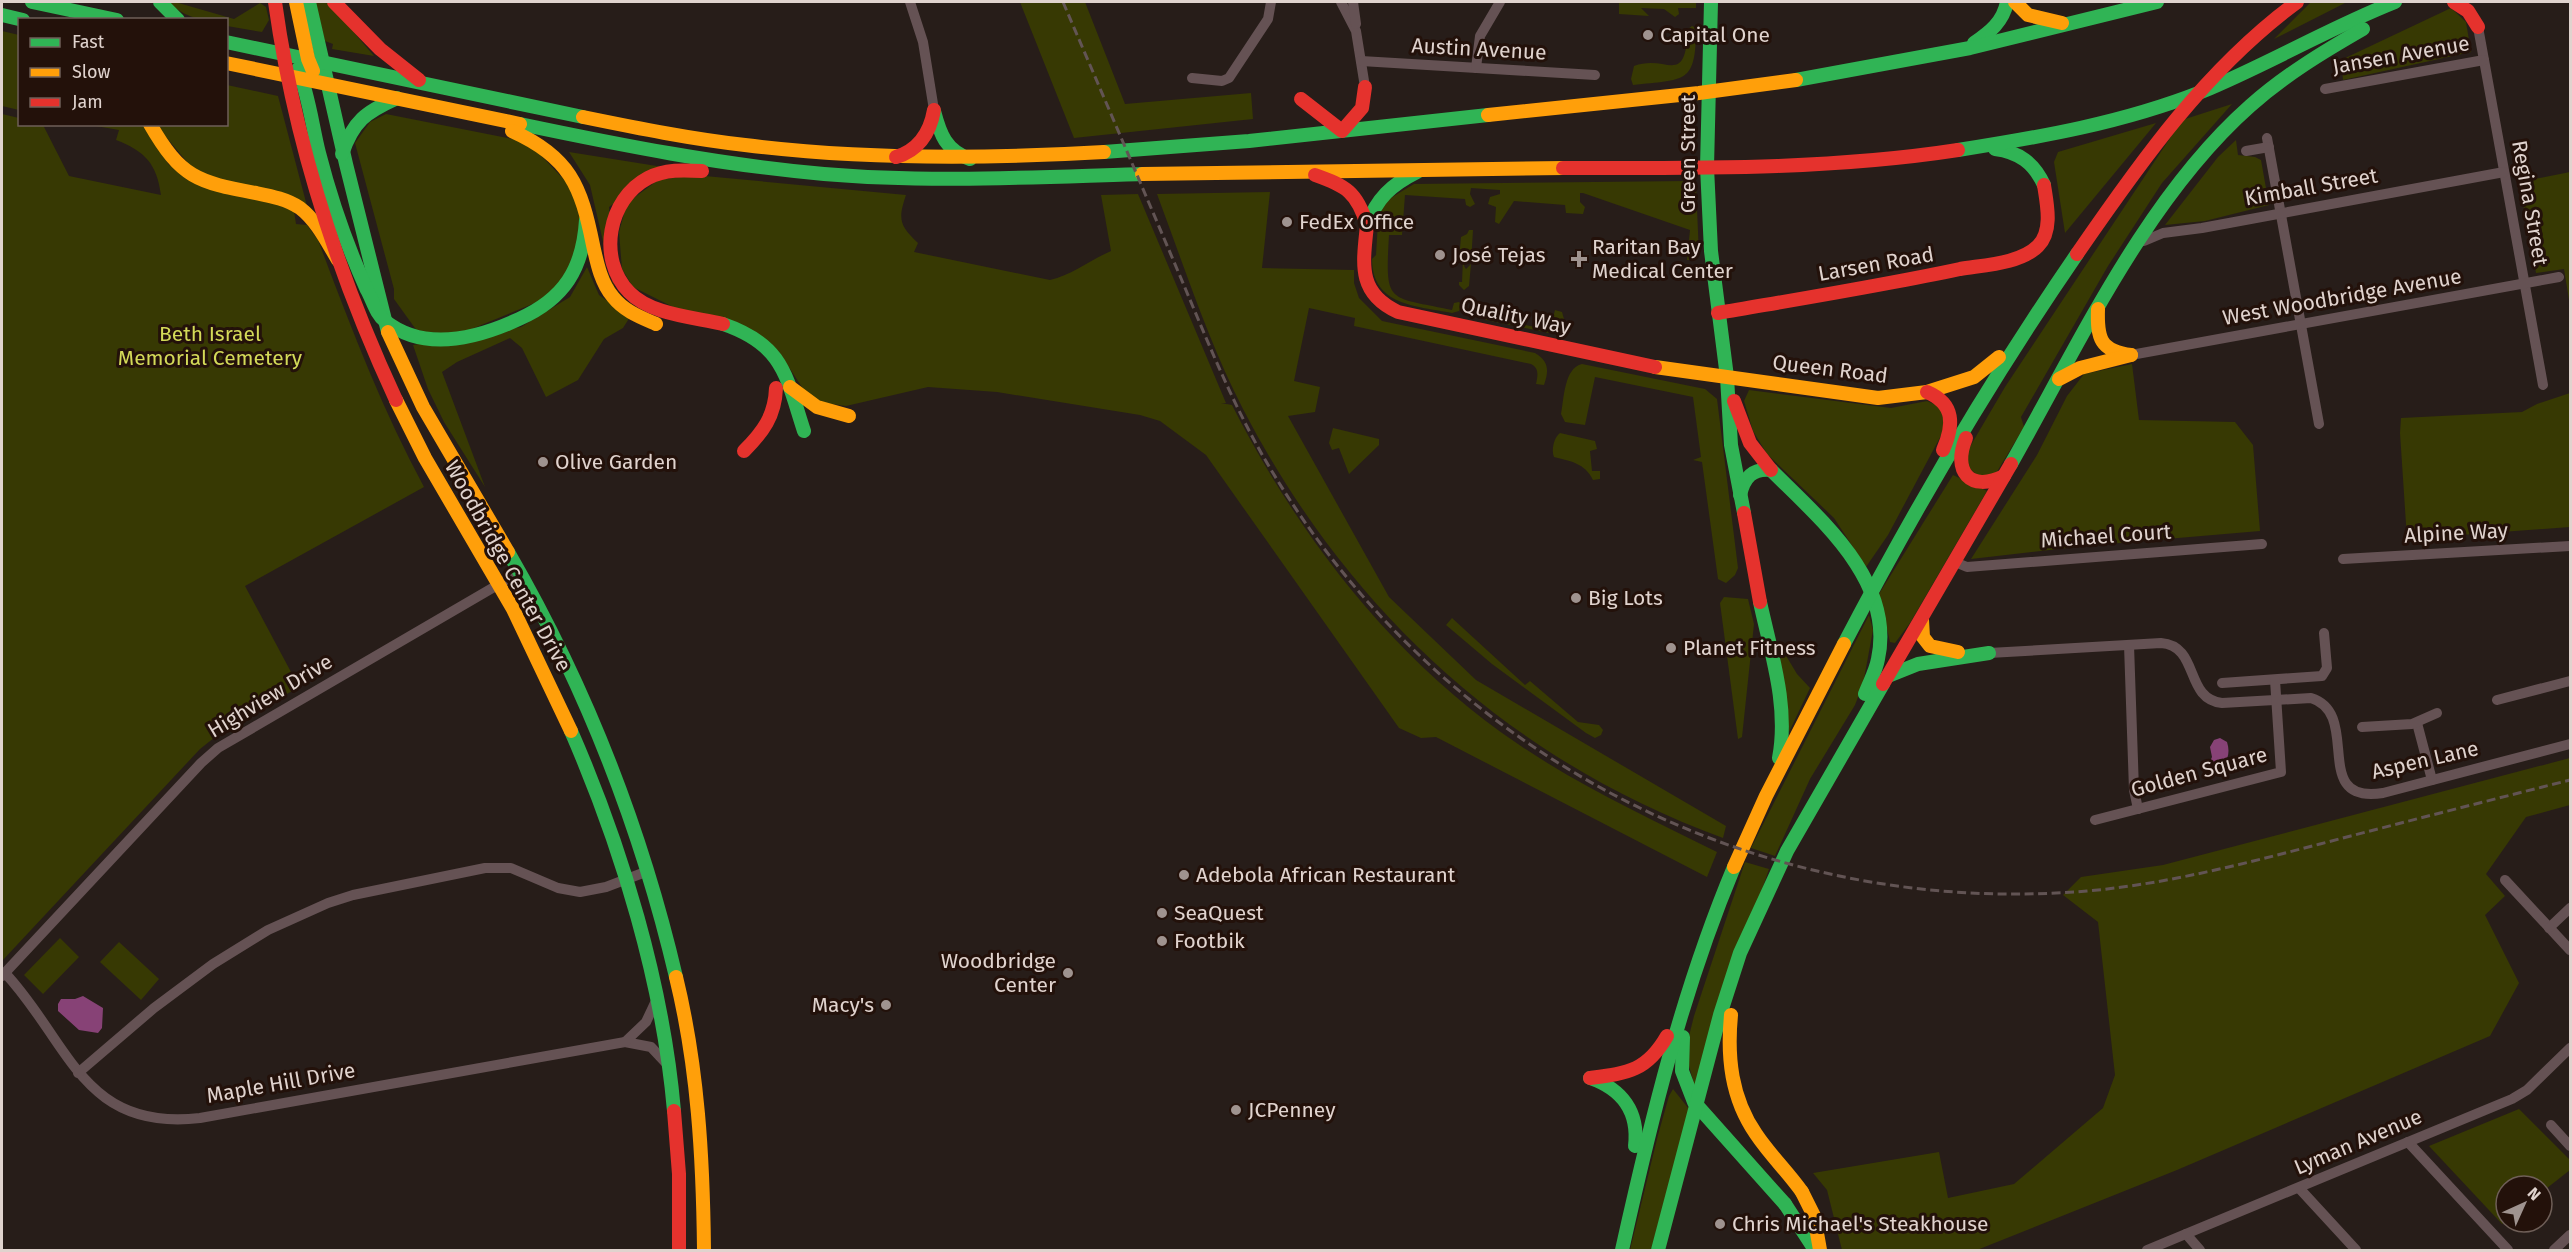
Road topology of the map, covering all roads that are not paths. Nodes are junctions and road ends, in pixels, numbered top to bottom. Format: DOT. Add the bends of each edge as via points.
graph roads {
  1 [pos="32,2"];
  2 [pos="160,2"];
  3 [pos="275,2"];
  4 [pos="296,2"];
  5 [pos="309,2"];
  6 [pos="334,2"];
  7 [pos="909,2"];
  8 [pos="1271,2"];
  9 [pos="1341,2"];
  10 [pos="1353,2"];
  11 [pos="1500,2"];
  12 [pos="1711,2"];
  13 [pos="2007,2"];
  14 [pos="2015,2"];
  15 [pos="2157,2"];
  16 [pos="2297,2"];
  17 [pos="2397,2"];
  18 [pos="2454,2"];
  19 [pos="2475,2"];
  20 [pos="2,15"];
  21 [pos="108,18"];
  22 [pos="176,18"];
  23 [pos="18,19"];
  24 [pos="2072,24"];
  25 [pos="2478,27"];
  26 [pos="1356,31"];
  27 [pos="228,42"];
  28 [pos="1964,49"];
  29 [pos="283,53"];
  30 [pos="315,60"];
  31 [pos="2484,60"];
  32 [pos="1361,61"];
  33 [pos="228,63"];
  34 [pos="1476,68"];
  35 [pos="1595,75"];
  36 [pos="288,76"];
  37 [pos="1192,78"];
  38 [pos="303,79"];
  39 [pos="327,84"];
  40 [pos="424,84"];
  41 [pos="1365,87"];
  42 [pos="2325,89"];
  43 [pos="1709,91"];
  44 [pos="397,98"];
  45 [pos="934,110"];
  46 [pos="471,114"];
  47 [pos="1410,123"];
  48 [pos="151,126"];
  49 [pos="1342,130"];
  50 [pos="2074,130"];
  51 [pos="1283,137"];
  52 [pos="1982,147"];
  53 [pos="2246,151"];
  54 [pos="342,154"];
  55 [pos="891,158"];
  56 [pos="970,159"];
  57 [pos="1707,167"];
  58 [pos="775,169"];
  59 [pos="1423,169"];
  60 [pos="1300,170"];
  61 [pos="2504,172"];
  62 [pos="2044,185"];
  63 [pos="2281,212"];
  64 [pos="586,220"];
  65 [pos="1367,225"];
  66 [pos="2130,252"];
  67 [pos="338,260"];
  68 [pos="2559,277"];
  69 [pos="2525,283"];
  70 [pos="2098,305"];
  71 [pos="1718,313"];
  72 [pos="383,320"];
  73 [pos="2030,324"];
  74 [pos="2301,324"];
  75 [pos="2132,355"];
  76 [pos="1727,377"];
  77 [pos="2059,379"];
  78 [pos="2543,385"];
  79 [pos="783,388"];
  80 [pos="1927,392"];
  81 [pos="1975,412"];
  82 [pos="849,416"];
  83 [pos="2319,424"];
  84 [pos="797,434"];
  85 [pos="744,451"];
  86 [pos="1771,470"];
  87 [pos="2004,476"];
  88 [pos="1740,497"];
  89 [pos="1919,506"];
  90 [pos="2262,544"];
  91 [pos="2571,546"];
  92 [pos="2343,559"];
  93 [pos="1955,562"];
  94 [pos="520,572"];
  95 [pos="500,585"];
  96 [pos="1922,620"];
  97 [pos="2324,633"];
  98 [pos="2129,645"];
  99 [pos="1989,653"];
  100 [pos="1888,676"];
  101 [pos="2275,680"];
  102 [pos="2571,681"];
  103 [pos="2222,683"];
  104 [pos="2276,700"];
  105 [pos="2497,700"];
  106 [pos="2437,713"];
  107 [pos="2417,723"];
  108 [pos="2362,727"];
  109 [pos="2571,744"];
  110 [pos="1836,763"];
  111 [pos="2432,780"];
  112 [pos="1766,796"];
  113 [pos="2138,809"];
  114 [pos="2094,820"];
  115 [pos="648,871"];
  116 [pos="625,880"];
  117 [pos="2505,880"];
  118 [pos="1766,893"];
  119 [pos="2571,908"];
  120 [pos="2549,928"];
  121 [pos="2571,950"];
  122 [pos="3,975"];
  123 [pos="1687,995"];
  124 [pos="656,999"];
  125 [pos="625,1042"];
  126 [pos="2571,1048"];
  127 [pos="669,1072"];
  128 [pos="78,1073"];
  129 [pos="2551,1125"];
  130 [pos="2408,1142"];
  131 [pos="2571,1146"];
  132 [pos="2299,1188"];
  133 [pos="1628,1224"];
  134 [pos="2186,1234"];
  135 [pos="2571,1235"];
  136 [pos="679,1251"];
  137 [pos="704,1251"];
  138 [pos="1622,1251"];
  139 [pos="1658,1251"];
  140 [pos="1815,1251"];
  141 [pos="1820,1251"];
  142 [pos="2147,1251"];
  143 [pos="2200,1251"];
  144 [pos="2356,1251"];
  145 [pos="2508,1251"];
  146 [pos="2554,1251"];
  1 -- 21 [label="main road"];
  2 -- 22 [label="main road"];
  3 -- 29 [label="main road, Woodbridge Center Drive"];
  4 -- 30 [label="main road"];
  5 -- 30 [label="main road"];
  6 -- 40 [label="main road" via="380,49"];
  7 -- 45 [label="street" via="923,42"];
  8 -- 37 [label="street" via="1268,20 1229,78"];
  9 -- 26 [label="street"];
  10 -- 26 [label="street"];
  11 -- 34 [label="street" via="1480,36"];
  12 -- 43 [label="main road, Green Street"];
  13 -- 28 [label="main road" via="1999,24"];
  14 -- 24 [label="main road" via="2033,18"];
  15 -- 24 [label="main road"];
  16 -- 73 [label="main road" via="2236,51 2183,111 2112,204"];
  17 -- 50 [label="main road" via="2165,105"];
  17 -- 66 [label="main road" via="2377,21 2288,75 2231,124 2188,171"];
  18 -- 25 [label="main road" via="2468,11"];
  19 -- 25 [label="main road"];
  20 -- 23 [label="main road"];
  24 -- 28 [label="main road"];
  25 -- 31 [label="street, Regina Street"];
  26 -- 32 [label="street"];
  27 -- 29 [label="main road"];
  28 -- 43 [label="main road" via="1808,78"];
  29 -- 30 [label="main road"];
  29 -- 36 [label="main road, Woodbridge Center Drive"];
  29 -- 38 [label="main road" via="293,61"];
  30 -- 39 [label="main road" via="317,77"];
  30 -- 40 [label="main road"];
  31 -- 42 [label="street, Jansen Avenue"];
  31 -- 61 [label="street, Regina Street"];
  32 -- 34 [label="street, Austin Avenue"];
  32 -- 41 [label="street"];
  33 -- 36 [label="main road"];
  34 -- 35 [label="street, Austin Avenue"];
  36 -- 38 [label="main road"];
  36 -- 67 [label="main road, Woodbridge Center Drive"];
  38 -- 39 [label="main road"];
  38 -- 72 [label="main road" via="337,211 362,279"];
  39 -- 44 [label="main road"];
  39 -- 54 [label="main road, Woodbridge Center Drive"];
  40 -- 55 [label="main road" via="711,141"];
  41 -- 47 [label="main road" via="1380,111"];
  41 -- 49 [label="main road" via="1362,108"];
  43 -- 47 [label="main road"];
  43 -- 57 [label="main road, Green Street"];
  44 -- 46 [label="main road"];
  44 -- 54 [label="main road" via="357,121"];
  45 -- 55 [label="main road" via="920,144 906,155"];
  45 -- 56 [label="main road" via="944,142 955,153"];
  46 -- 58 [label="main road" via="667,154"];
  46 -- 64 [label="main road" via="532,139 556,156 578,187"];
  47 -- 49 [label="main road"];
  48 -- 67 [label="main road" via="168,157 194,178 277,198 300,209 313,221"];
  49 -- 51 [label="main road"];
  49 -- 51 [label="main road" via="1301,99 1306,110 1303,121"];
  50 -- 52 [label="main road"];
  50 -- 62 [label="main road" via="2048,155"];
  51 -- 56 [label="main road" via="1056,156"];
  52 -- 57 [label="main road" via="1891,159"];
  52 -- 62 [label="main road" via="2023,157 2036,169"];
  53 -- 63 [label="street" via="2268,142"];
  54 -- 72 [label="main road, Woodbridge Center Drive"];
  55 -- 56 [label="main road"];
  57 -- 59 [label="main road"];
  57 -- 71 [label="main road, Green Street"];
  58 -- 60 [label="main road" via="910,178"];
  58 -- 79 [label="main road" via="676,170 647,178 617,210 610,232 611,252 619,276 636,297 661,311 735,327 756,337 777,359"];
  59 -- 60 [label="main road"];
  59 -- 65 [label="main road" via="1381,194"];
  60 -- 65 [label="main road" via="1351,190"];
  61 -- 63 [label="street, Kimball Street"];
  61 -- 69 [label="street, Regina Street"];
  62 -- 71 [label="main road, Larsen Road" via="2044,237 2038,246 2020,257"];
  63 -- 66 [label="street, Kimball Street" via="2163,233"];
  63 -- 74 [label="street"];
  64 -- 72 [label="main road" via="584,247 573,276 552,300 528,315 482,334 440,341 420,339"];
  64 -- 79 [label="main road" via="600,275 623,306 651,322 743,345 764,362"];
  65 -- 76 [label="main road, Quality Way" via="1367,285 1377,300 1392,310 1645,365"];
  66 -- 70 [label="main road"];
  67 -- 95 [label="main road, Woodbridge Center Drive" via="410,430"];
  68 -- 69 [label="street, West Woodbridge Avenue"];
  69 -- 74 [label="street, West Woodbridge Avenue"];
  69 -- 78 [label="street, Regina Street"];
  70 -- 75 [label="main road" via="2097,325 2102,343 2113,352"];
  70 -- 77 [label="main road"];
  71 -- 76 [label="main road, Green Street"];
  72 -- 94 [label="main road, Woodbridge Center Drive" via="434,427"];
  73 -- 80 [label="main road, Queen Road" via="1981,375"];
  73 -- 81 [label="main road"];
  74 -- 75 [label="street, West Woodbridge Avenue"];
  74 -- 83 [label="street"];
  75 -- 77 [label="main road" via="2080,368"];
  76 -- 80 [label="main road, Queen Road" via="1878,398"];
  76 -- 86 [label="main road, Green Street" via="1745,434"];
  76 -- 88 [label="main road, Green Street" via="1728,419"];
  77 -- 87 [label="main road"];
  79 -- 82 [label="main road" via="818,409"];
  79 -- 84 [label="main road"];
  79 -- 85 [label="main road" via="771,420"];
  80 -- 89 [label="main road" via="1943,400 1950,412 1951,425"];
  81 -- 87 [label="main road" via="1961,451 1962,471 1972,481 1981,483"];
  81 -- 89 [label="main road"];
  86 -- 88 [label="main road" via="1749,474"];
  86 -- 110 [label="main road, Green Street" via="1853,556 1870,586 1878,615 1878,663"];
  87 -- 93 [label="main road"];
  88 -- 112 [label="main road, Green Street" via="1784,727 1781,753"];
  89 -- 112 [label="main road"];
  90 -- 93 [label="street, Michael Court" via="1967,567"];
  91 -- 92 [label="street, Alpine Way"];
  93 -- 96 [label="main road"];
  94 -- 95 [label="street, Highview Drive"];
  94 -- 115 [label="main road, Woodbridge Center Drive" via="588,709"];
  95 -- 116 [label="main road, Woodbridge Center Drive" via="570,730"];
  95 -- 122 [label="street, Highview Drive" via="218,748"];
  96 -- 99 [label="main road" via="1924,641 1935,650"];
  96 -- 100 [label="main road"];
  97 -- 101 [label="street" via="2325,674"];
  98 -- 99 [label="street, Aspen Lane"];
  98 -- 104 [label="street, Aspen Lane" via="2161,643 2177,648 2189,661 2198,688 2211,700"];
  98 -- 113 [label="street"];
  99 -- 100 [label="main road" via="1918,664"];
  100 -- 110 [label="main road"];
  101 -- 103 [label="street"];
  101 -- 104 [label="street"];
  102 -- 105 [label="street"];
  104 -- 111 [label="street, Aspen Lane" via="2310,698 2330,710 2335,721 2341,774 2357,792 2383,793"];
  104 -- 113 [label="street, Golden Square" via="2281,772"];
  106 -- 107 [label="street"];
  107 -- 108 [label="street"];
  107 -- 111 [label="street"];
  109 -- 111 [label="street, Aspen Lane"];
  110 -- 118 [label="main road"];
  112 -- 123 [label="main road" via="1723,895"];
  113 -- 114 [label="street, Golden Square"];
  115 -- 116 [label="street"];
  115 -- 137 [label="main road, Woodbridge Center Drive" via="681,1001 694,1071 702,1158"];
  116 -- 124 [label="main road, Woodbridge Center Drive"];
  116 -- 128 [label="street" via="592,891 574,892 516,870 492,867 328,903 268,930 213,964"];
  117 -- 120 [label="street"];
  118 -- 139 [label="main road" via="1736,964"];
  118 -- 141 [label="main road" via="1732,1005 1729,1070 1748,1123 1802,1192 1814,1216"];
  119 -- 120 [label="street"];
  120 -- 121 [label="street"];
  122 -- 128 [label="street, Maple Hill Drive" via="23,994"];
  123 -- 133 [label="main road" via="1658,1093"];
  123 -- 133 [label="main road" via="1649,1063 1629,1073 1590,1078 1621,1095 1636,1120 1638,1134 1629,1176"];
  123 -- 140 [label="main road" via="1681,1058 1688,1089 1707,1118 1785,1204"];
  124 -- 125 [label="street" via="646,1022"];
  124 -- 127 [label="main road, Woodbridge Center Drive"];
  125 -- 127 [label="street, Maple Hill Drive" via="656,1050"];
  125 -- 128 [label="street, Maple Hill Drive" via="186,1119 124,1108 100,1094"];
  126 -- 130 [label="street, Lyman Avenue" via="2517,1096"];
  127 -- 136 [label="main road, Woodbridge Center Drive" via="678,1163"];
  129 -- 131 [label="street"];
  130 -- 132 [label="street, Lyman Avenue"];
  130 -- 145 [label="street"];
  132 -- 134 [label="street, Lyman Avenue"];
  132 -- 144 [label="street"];
  133 -- 138 [label="main road"];
  134 -- 142 [label="street, Lyman Avenue"];
  134 -- 143 [label="street"];
  135 -- 146 [label="street"];
}
